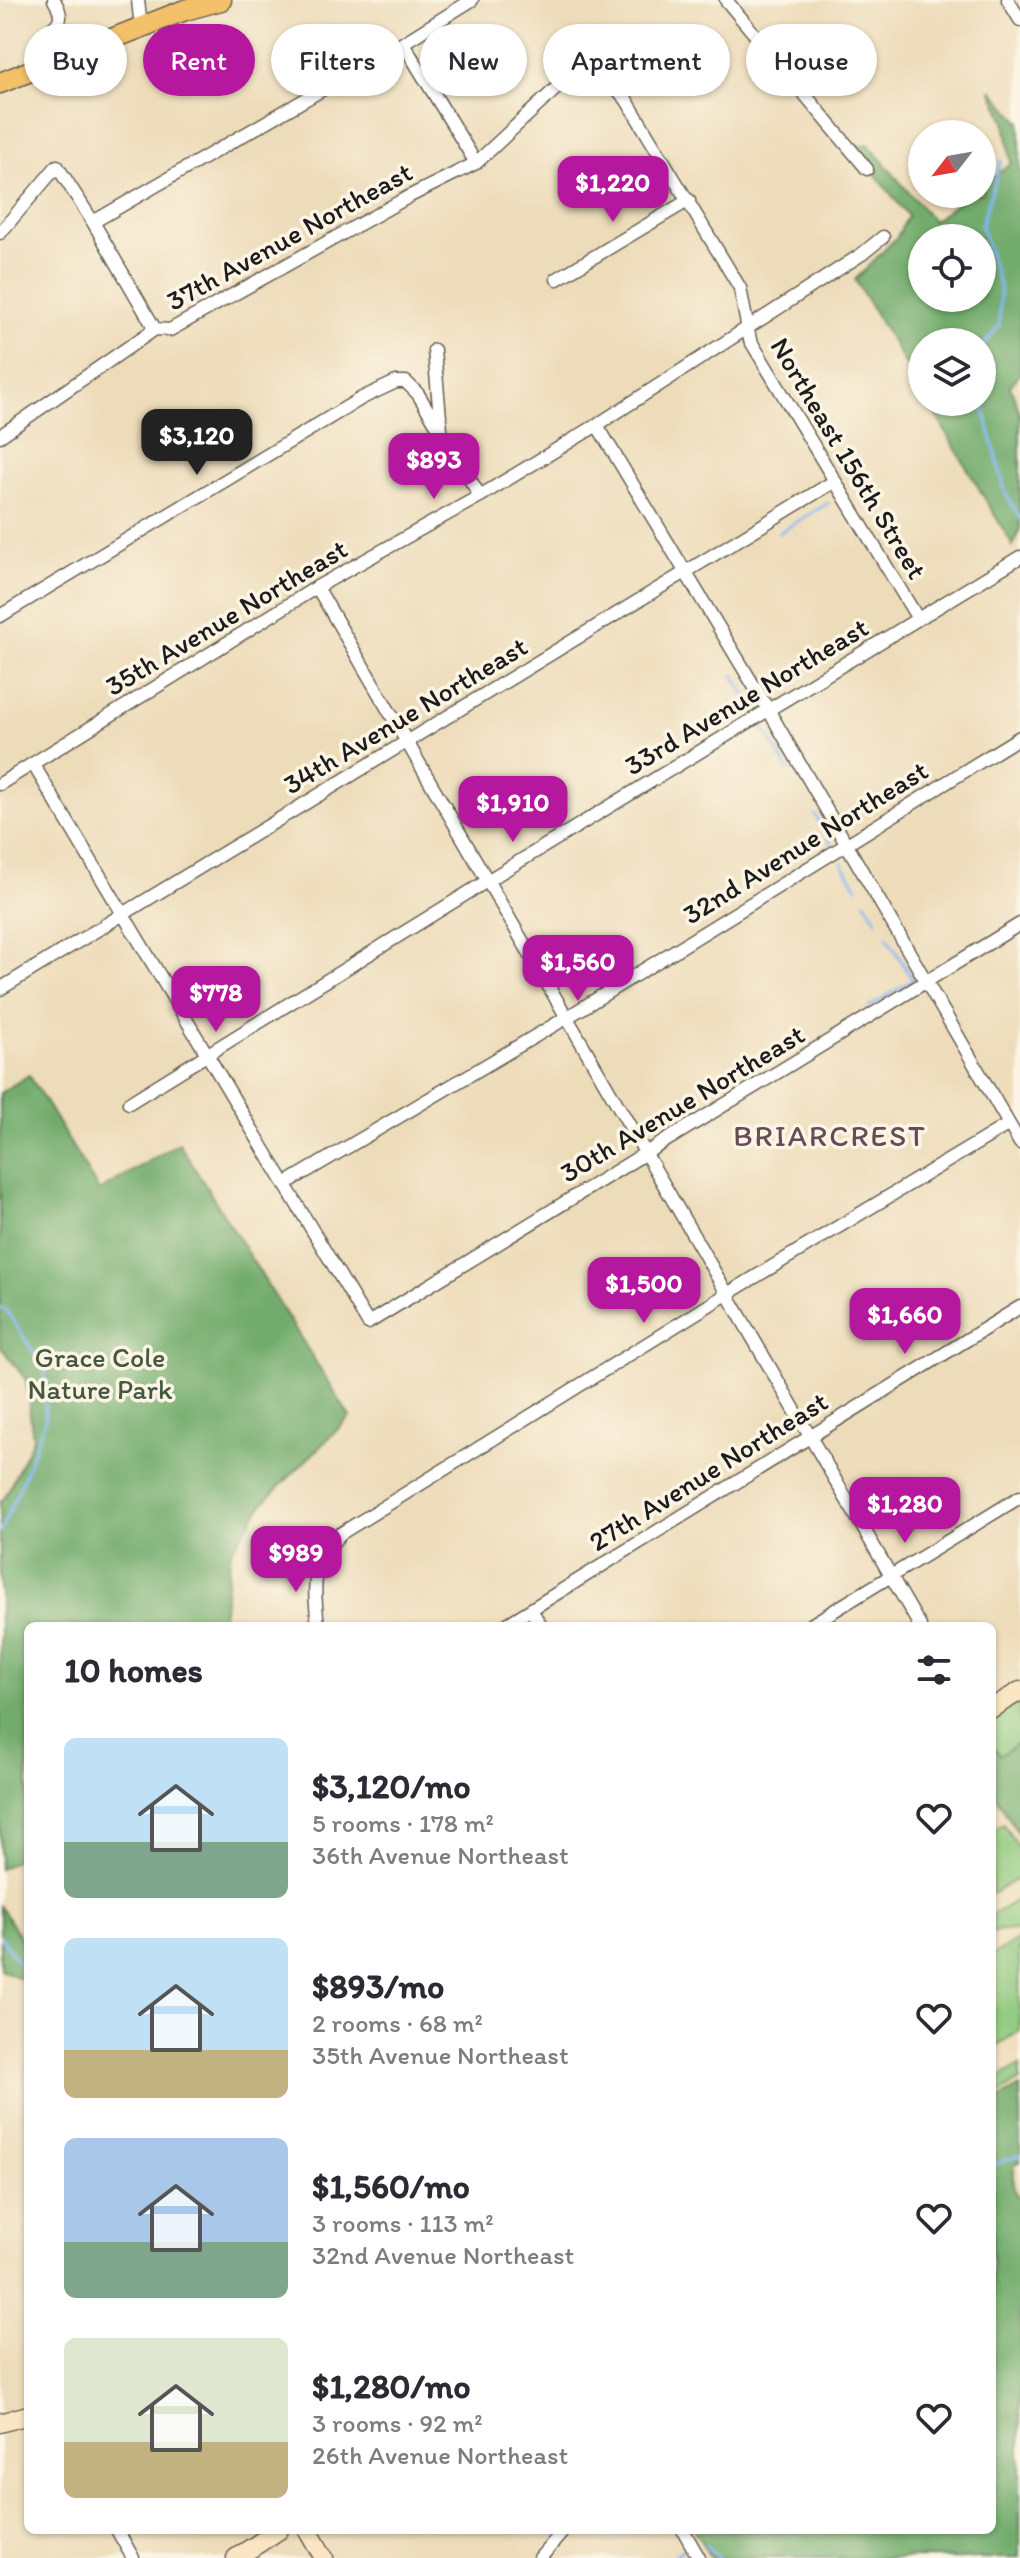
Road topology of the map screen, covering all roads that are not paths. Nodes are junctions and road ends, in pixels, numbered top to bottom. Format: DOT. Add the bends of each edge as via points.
graph roads {
  1 [pos="54,0"];
  2 [pos="138,0"];
  3 [pos="221,0"];
  4 [pos="472,0"];
  5 [pos="726,0"];
  6 [pos="1008,0"];
  7 [pos="1020,20"];
  8 [pos="58,24"];
  9 [pos="141,28"];
  10 [pos="127,33"];
  11 [pos="404,42"];
  12 [pos="404,45"];
  13 [pos="24,74"];
  14 [pos="1,83"];
  15 [pos="311,96"];
  16 [pos="548,96"];
  17 [pos="623,96"];
  18 [pos="476,163"];
  19 [pos="867,169"];
  20 [pos="689,200"];
  21 [pos="93,222"];
  22 [pos="0,233"];
  23 [pos="883,237"];
  24 [pos="557,279"];
  25 [pos="155,329"];
  26 [pos="747,329"];
  27 [pos="434,350"];
  28 [pos="597,425"];
  29 [pos="441,432"];
  30 [pos="0,436"];
  31 [pos="835,481"];
  32 [pos="480,496"];
  33 [pos="1020,557"];
  34 [pos="685,571"];
  35 [pos="317,587"];
  36 [pos="0,616"];
  37 [pos="918,619"];
  38 [pos="769,711"];
  39 [pos="1020,737"];
  40 [pos="407,743"];
  41 [pos="33,764"];
  42 [pos="0,784"];
  43 [pos="846,844"];
  44 [pos="487,881"];
  45 [pos="122,913"];
  46 [pos="1020,924"];
  47 [pos="925,982"];
  48 [pos="0,989"];
  49 [pos="566,1018"];
  50 [pos="207,1054"];
  51 [pos="129,1103"];
  52 [pos="1009,1124"];
  53 [pos="1020,1143"];
  54 [pos="645,1153"];
  55 [pos="285,1184"];
  56 [pos="727,1294"];
  57 [pos="1020,1307"];
  58 [pos="809,1436"];
  59 [pos="1020,1497"];
  60 [pos="891,1575"];
  61 [pos="531,1610"];
  62 [pos="318,1622"];
  63 [pos="511,1622"];
  64 [pos="538,1622"];
  65 [pos="815,1622"];
  66 [pos="918,1622"];
  67 [pos="1020,1691"];
  68 [pos="996,1706"];
  69 [pos="24,2416"];
  70 [pos="0,2423"];
  71 [pos="119,2534"];
  72 [pos="273,2534"];
  73 [pos="310,2534"];
  74 [pos="561,2534"];
  75 [pos="685,2534"];
  76 [pos="133,2558"];
  77 [pos="236,2558"];
  78 [pos="324,2558"];
  79 [pos="540,2558"];
  80 [pos="699,2558"];
  1 -- 8 [label="street" via="61,13"];
  2 -- 9 [label="street"];
  3 -- 9 [label="main road"];
  4 -- 11 [label="street"];
  5 -- 19 [label="street"];
  6 -- 7 [label="street"];
  9 -- 10 [label="main road"];
  12 -- 18 [label="street"];
  13 -- 14 [label="main road"];
  15 -- 21 [label="street"];
  16 -- 18 [label="street, 37th Avenue Northeast"];
  17 -- 20 [label="street, Northeast 156th Street"];
  18 -- 25 [label="street, 37th Avenue Northeast" via="170,330"];
  20 -- 24 [label="street"];
  20 -- 26 [label="street, Northeast 156th Street" via="740,288"];
  21 -- 22 [label="street" via="57,166"];
  21 -- 25 [label="street"];
  23 -- 26 [label="street, 35th Avenue Northeast"];
  25 -- 30 [label="street, 37th Avenue Northeast"];
  26 -- 28 [label="street, 35th Avenue Northeast"];
  26 -- 31 [label="street, Northeast 156th Street"];
  27 -- 29 [label="street"];
  28 -- 32 [label="street, 35th Avenue Northeast"];
  28 -- 34 [label="street"];
  29 -- 32 [label="street"];
  29 -- 36 [label="street" via="418,394 406,382 396,382"];
  31 -- 34 [label="street, 34th Avenue Northeast"];
  31 -- 37 [label="street, Northeast 156th Street"];
  32 -- 35 [label="street, 35th Avenue Northeast"];
  33 -- 37 [label="street, 33rd Avenue Northeast"];
  34 -- 38 [label="street"];
  34 -- 40 [label="street, 34th Avenue Northeast"];
  35 -- 40 [label="street"];
  35 -- 41 [label="street, 35th Avenue Northeast"];
  37 -- 38 [label="street, 33rd Avenue Northeast"];
  38 -- 43 [label="street"];
  38 -- 44 [label="street, 33rd Avenue Northeast"];
  39 -- 43 [label="street, 32nd Avenue Northeast"];
  40 -- 44 [label="street"];
  40 -- 45 [label="street, 34th Avenue Northeast"];
  41 -- 42 [label="street, 35th Avenue Northeast"];
  41 -- 45 [label="street"];
  43 -- 47 [label="street"];
  43 -- 49 [label="street, 32nd Avenue Northeast"];
  44 -- 49 [label="street"];
  44 -- 50 [label="street, 33rd Avenue Northeast"];
  45 -- 48 [label="street, 34th Avenue Northeast"];
  45 -- 50 [label="street"];
  46 -- 47 [label="street, 30th Avenue Northeast"];
  47 -- 52 [label="street"];
  47 -- 54 [label="street, 30th Avenue Northeast"];
  49 -- 54 [label="street"];
  49 -- 55 [label="street, 32nd Avenue Northeast"];
  50 -- 51 [label="street, 33rd Avenue Northeast"];
  50 -- 55 [label="street"];
  52 -- 53 [label="street"];
  52 -- 56 [label="street"];
  54 -- 55 [label="street, 30th Avenue Northeast" via="368,1323"];
  54 -- 56 [label="street"];
  56 -- 58 [label="street"];
  56 -- 62 [label="street" via="340,1534 319,1564 314,1590"];
  57 -- 58 [label="street, 27th Avenue Northeast"];
  58 -- 60 [label="street"];
  58 -- 61 [label="street, 27th Avenue Northeast"];
  59 -- 60 [label="street"];
  60 -- 65 [label="street"];
  60 -- 66 [label="street"];
  61 -- 63 [label="street, 27th Avenue Northeast"];
  61 -- 64 [label="street"];
  67 -- 68 [label="street"];
  69 -- 70 [label="street"];
  71 -- 76 [label="street"];
  72 -- 77 [label="street"];
  73 -- 78 [label="street"];
  74 -- 79 [label="street"];
  75 -- 80 [label="street"];
}
